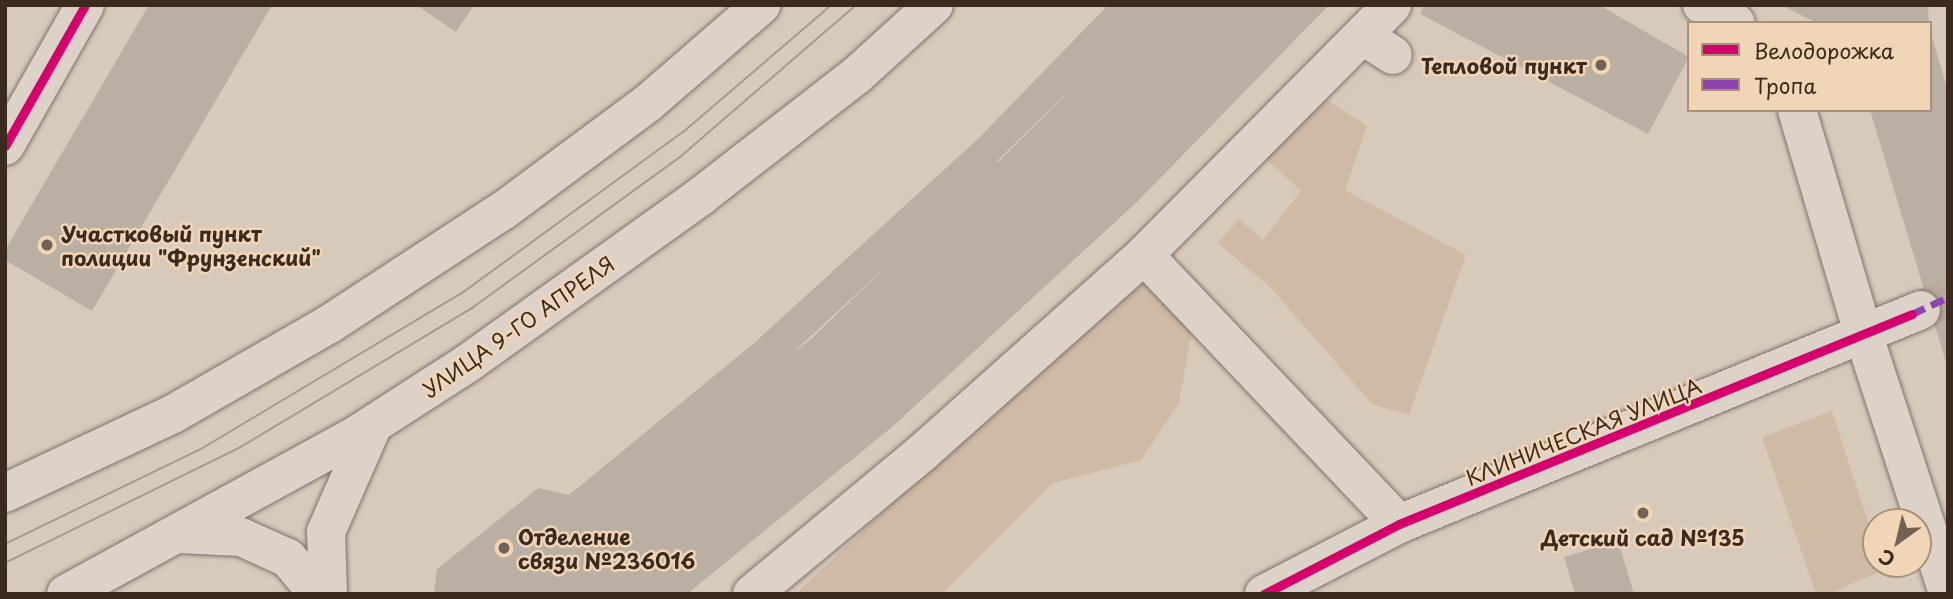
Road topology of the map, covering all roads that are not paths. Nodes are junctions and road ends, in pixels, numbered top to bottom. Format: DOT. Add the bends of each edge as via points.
graph roads {
  1 [pos="85,5"];
  2 [pos="761,5"];
  3 [pos="934,5"];
  4 [pos="1392,5"];
  5 [pos="1702,5"];
  6 [pos="1732,21"];
  7 [pos="1798,112"];
  8 [pos="5,146"];
  9 [pos="1144,255"];
  10 [pos="1916,312"];
  11 [pos="1864,337"];
  12 [pos="373,425"];
  13 [pos="5,493"];
  14 [pos="1399,524"];
  15 [pos="180,534"];
  16 [pos="1948,593"];
  17 [pos="66,594"];
  18 [pos="318,594"];
  19 [pos="328,594"];
  20 [pos="752,594"];
  21 [pos="1264,594"];
  1 -- 8 [label="main road"];
  2 -- 13 [label="main road" via="648,103 504,210 328,325 173,414"];
  3 -- 12 [label="main road, УЛИЦА 9-ГО АПРЕЛЯ" via="857,75 701,196"];
  4 -- 9 [label="main road" via="1379,46"];
  5 -- 6 [label="main road"];
  7 -- 11 [label="main road"];
  9 -- 14 [label="main road"];
  9 -- 20 [label="main road" via="923,452"];
  10 -- 11 [label="main road, КЛИНИЧЕСКАЯ УЛИЦА"];
  11 -- 14 [label="main road, КЛИНИЧЕСКАЯ УЛИЦА"];
  11 -- 16 [label="main road"];
  12 -- 15 [label="main road, УЛИЦА 9-ГО АПРЕЛЯ"];
  12 -- 19 [label="main road" via="326,532"];
  14 -- 21 [label="main road, КЛИНИЧЕСКАЯ УЛИЦА"];
  15 -- 17 [label="main road, УЛИЦА 9-ГО АПРЕЛЯ"];
  15 -- 18 [label="main road" via="241,537 288,558"];
}
